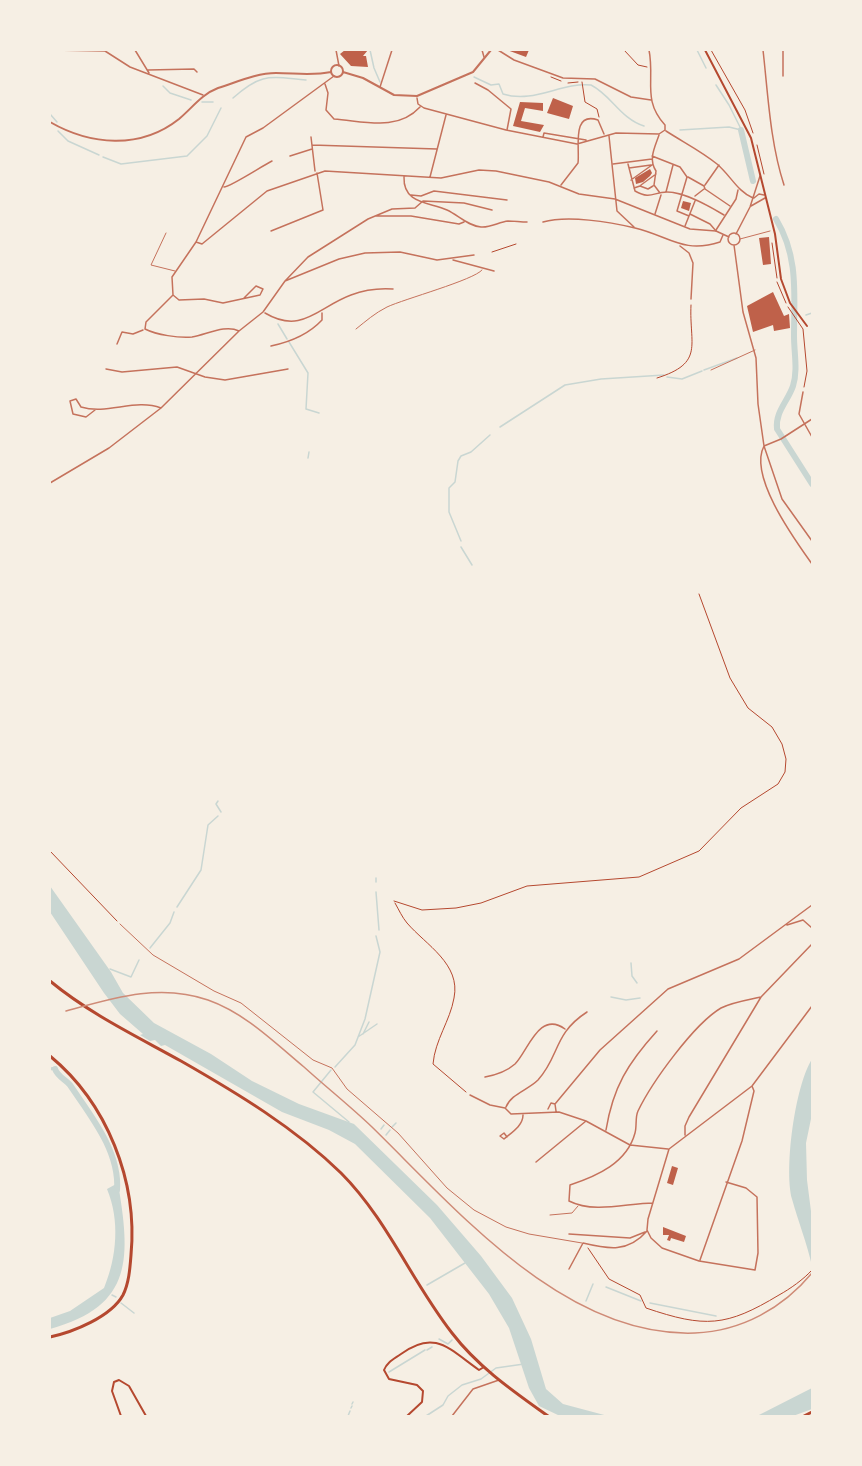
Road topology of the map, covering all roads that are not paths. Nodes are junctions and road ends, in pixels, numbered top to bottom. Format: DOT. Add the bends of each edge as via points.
graph roads {
  1 [pos="50,50"];
  2 [pos="98,50"];
  3 [pos="135,50"];
  4 [pos="336,50"];
  5 [pos="392,50"];
  6 [pos="482,50"];
  7 [pos="491,50"];
  8 [pos="498,50"];
  9 [pos="649,50"];
  10 [pos="705,50"];
  11 [pos="763,50"];
  12 [pos="783,50"];
  13 [pos="484,60"];
  14 [pos="339,66"];
  15 [pos="148,70"];
  16 [pos="197,72"];
  17 [pos="331,72"];
  18 [pos="342,72"];
  19 [pos="149,74"];
  20 [pos="334,76"];
  21 [pos="783,76"];
  22 [pos="475,83"];
  23 [pos="325,84"];
  24 [pos="380,88"];
  25 [pos="204,96"];
  26 [pos="417,96"];
  27 [pos="651,100"];
  28 [pos="512,104"];
  29 [pos="420,107"];
  30 [pos="511,109"];
  31 [pos="446,114"];
  32 [pos="50,122"];
  33 [pos="506,130"];
  34 [pos="665,130"];
  35 [pos="659,134"];
  36 [pos="604,135"];
  37 [pos="609,136"];
  38 [pos="311,137"];
  39 [pos="543,138"];
  40 [pos="577,139"];
  41 [pos="587,140"];
  42 [pos="577,144"];
  43 [pos="313,147"];
  44 [pos="437,149"];
  45 [pos="290,156"];
  46 [pos="652,157"];
  47 [pos="272,161"];
  48 [pos="612,164"];
  49 [pos="628,164"];
  50 [pos="673,164"];
  51 [pos="652,165"];
  52 [pos="719,165"];
  53 [pos="628,168"];
  54 [pos="316,173"];
  55 [pos="656,174"];
  56 [pos="404,176"];
  57 [pos="760,176"];
  58 [pos="430,177"];
  59 [pos="687,177"];
  60 [pos="631,180"];
  61 [pos="654,185"];
  62 [pos="784,185"];
  63 [pos="561,186"];
  64 [pos="640,186"];
  65 [pos="223,187"];
  66 [pos="704,187"];
  67 [pos="634,188"];
  68 [pos="648,189"];
  69 [pos="738,189"];
  70 [pos="666,192"];
  71 [pos="661,194"];
  72 [pos="410,195"];
  73 [pos="649,196"];
  74 [pos="682,196"];
  75 [pos="764,197"];
  76 [pos="753,198"];
  77 [pos="615,199"];
  78 [pos="694,199"];
  79 [pos="507,201"];
  80 [pos="421,203"];
  81 [pos="731,206"];
  82 [pos="750,207"];
  83 [pos="492,210"];
  84 [pos="655,214"];
  85 [pos="689,215"];
  86 [pos="374,216"];
  87 [pos="724,216"];
  88 [pos="465,221"];
  89 [pos="527,222"];
  90 [pos="543,222"];
  91 [pos="634,227"];
  92 [pos="684,227"];
  93 [pos="271,231"];
  94 [pos="716,231"];
  95 [pos="770,231"];
  96 [pos="166,232"];
  97 [pos="723,234"];
  98 [pos="736,234"];
  99 [pos="729,237"];
  100 [pos="740,239"];
  101 [pos="196,242"];
  102 [pos="680,245"];
  103 [pos="734,245"];
  104 [pos="474,255"];
  105 [pos="453,260"];
  106 [pos="482,268"];
  107 [pos="494,271"];
  108 [pos="175,272"];
  109 [pos="285,281"];
  110 [pos="393,289"];
  111 [pos="173,296"];
  112 [pos="244,298"];
  113 [pos="691,300"];
  114 [pos="263,312"];
  115 [pos="321,312"];
  116 [pos="807,326"];
  117 [pos="145,329"];
  118 [pos="356,329"];
  119 [pos="240,331"];
  120 [pos="117,344"];
  121 [pos="271,346"];
  122 [pos="754,350"];
  123 [pos="106,369"];
  124 [pos="288,369"];
  125 [pos="711,370"];
  126 [pos="196,374"];
  127 [pos="803,392"];
  128 [pos="161,408"];
  129 [pos="94,410"];
  130 [pos="813,419"];
  131 [pos="804,423"];
  132 [pos="813,437"];
  133 [pos="764,446"];
  134 [pos="50,483"];
  135 [pos="813,541"];
  136 [pos="813,564"];
  137 [pos="813,905"];
  138 [pos="120,924"];
  139 [pos="786,925"];
  140 [pos="813,928"];
  141 [pos="813,944"];
  142 [pos="50,981"];
  143 [pos="761,997"];
  144 [pos="813,1006"];
  145 [pos="587,1012"];
  146 [pos="566,1030"];
  147 [pos="657,1031"];
  148 [pos="50,1056"];
  149 [pos="485,1077"];
  150 [pos="752,1086"];
  151 [pos="470,1095"];
  152 [pos="555,1104"];
  153 [pos="506,1108"];
  154 [pos="548,1110"];
  155 [pos="556,1112"];
  156 [pos="523,1115"];
  157 [pos="586,1121"];
  158 [pos="605,1131"];
  159 [pos="685,1136"];
  160 [pos="507,1137"];
  161 [pos="630,1144"];
  162 [pos="669,1149"];
  163 [pos="536,1162"];
  164 [pos="726,1182"];
  165 [pos="654,1203"];
  166 [pos="580,1205"];
  167 [pos="550,1215"];
  168 [pos="647,1230"];
  169 [pos="569,1234"];
  170 [pos="584,1244"];
  171 [pos="699,1261"];
  172 [pos="569,1269"];
  173 [pos="50,1337"];
  174 [pos="484,1367"];
  175 [pos="499,1380"];
  176 [pos="813,1412"];
  177 [pos="121,1416"];
  178 [pos="146,1416"];
  179 [pos="407,1416"];
  180 [pos="452,1416"];
  181 [pos="548,1416"];
  182 [pos="804,1416"];
  1 -- 2 [label="street"];
  2 -- 19 [label="street"];
  3 -- 15 [label="street"];
  4 -- 14 [label="street"];
  5 -- 24 [label="street"];
  6 -- 13 [label="street"];
  7 -- 13 [label="street"];
  8 -- 27 [label="street" via="565,79 595,79 631,97"];
  9 -- 27 [label="street"];
  10 -- 57 [label="main road" via="745,122"];
  11 -- 62 [label="street" via="764,83"];
  12 -- 21 [label="street"];
  13 -- 26 [label="street" via="464,78"];
  14 -- 17 [label="street"];
  14 -- 18 [label="street"];
  15 -- 16 [label="street"];
  15 -- 19 [label="street"];
  17 -- 20 [label="street"];
  17 -- 25 [label="street" via="267,73 217,88"];
  18 -- 20 [label="street"];
  18 -- 24 [label="street"];
  19 -- 25 [label="street"];
  20 -- 23 [label="street"];
  22 -- 30 [label="street"];
  23 -- 29 [label="street" via="326,110 334,119 396,123"];
  23 -- 65 [label="street" via="249,134"];
  24 -- 26 [label="street" via="399,96"];
  25 -- 32 [label="street" via="172,124 129,140 83,138"];
  26 -- 29 [label="street"];
  27 -- 34 [label="street"];
  28 -- 30 [label="street"];
  29 -- 31 [label="street"];
  30 -- 33 [label="street"];
  31 -- 33 [label="street"];
  31 -- 44 [label="street"];
  33 -- 39 [label="street"];
  34 -- 35 [label="street"];
  34 -- 52 [label="street"];
  35 -- 37 [label="street" via="626,132"];
  35 -- 46 [label="street"];
  36 -- 37 [label="street"];
  36 -- 40 [label="street" via="600,122 586,119 579,127"];
  36 -- 41 [label="street"];
  37 -- 48 [label="street"];
  38 -- 43 [label="street"];
  39 -- 40 [label="street" via="544,133"];
  39 -- 42 [label="street"];
  40 -- 41 [label="street"];
  40 -- 42 [label="street"];
  41 -- 42 [label="street"];
  42 -- 63 [label="street" via="578,163"];
  43 -- 44 [label="street"];
  43 -- 45 [label="street"];
  43 -- 54 [label="street"];
  44 -- 58 [label="street"];
  46 -- 49 [label="street"];
  46 -- 50 [label="street"];
  46 -- 51 [label="street"];
  47 -- 65 [label="street"];
  48 -- 49 [label="street"];
  48 -- 77 [label="street"];
  49 -- 53 [label="street"];
  50 -- 59 [label="street"];
  50 -- 70 [label="street"];
  51 -- 53 [label="street"];
  51 -- 55 [label="street"];
  51 -- 60 [label="street"];
  52 -- 66 [label="street"];
  52 -- 69 [label="street"];
  53 -- 60 [label="street"];
  54 -- 56 [label="street"];
  54 -- 93 [label="street" via="323,210"];
  54 -- 101 [label="street" via="267,191 202,244"];
  55 -- 61 [label="street"];
  55 -- 64 [label="street"];
  56 -- 58 [label="street"];
  56 -- 72 [label="street" via="404,187"];
  57 -- 75 [label="main road"];
  57 -- 76 [label="street"];
  58 -- 63 [label="street" via="487,170"];
  59 -- 66 [label="street"];
  59 -- 74 [label="street"];
  60 -- 67 [label="street"];
  61 -- 68 [label="street"];
  61 -- 71 [label="street"];
  63 -- 77 [label="street" via="579,194"];
  64 -- 67 [label="street"];
  64 -- 68 [label="street"];
  65 -- 101 [label="street"];
  66 -- 78 [label="street"];
  66 -- 81 [label="street"];
  67 -- 73 [label="street"];
  68 -- 73 [label="street"];
  69 -- 76 [label="street"];
  69 -- 81 [label="street"];
  70 -- 71 [label="street"];
  70 -- 74 [label="street"];
  71 -- 73 [label="street"];
  71 -- 84 [label="street"];
  72 -- 79 [label="street" via="434,191"];
  72 -- 80 [label="street"];
  74 -- 78 [label="street"];
  74 -- 85 [label="street" via="677,211"];
  75 -- 76 [label="street" via="759,194"];
  75 -- 82 [label="street"];
  75 -- 116 [label="main road" via="775,234 781,279 790,303"];
  76 -- 82 [label="street"];
  77 -- 84 [label="street"];
  77 -- 91 [label="street" via="618,214"];
  78 -- 85 [label="street"];
  78 -- 87 [label="street"];
  80 -- 83 [label="street" via="464,203"];
  80 -- 86 [label="street" via="415,208 394,209"];
  80 -- 88 [label="street" via="444,209"];
  81 -- 87 [label="street"];
  82 -- 98 [label="street"];
  84 -- 92 [label="street"];
  85 -- 92 [label="street"];
  85 -- 94 [label="street"];
  86 -- 88 [label="street" via="411,216 459,224"];
  86 -- 109 [label="street" via="308,257"];
  87 -- 94 [label="street"];
  88 -- 89 [label="street" via="481,227 508,221"];
  90 -- 91 [label="street" via="590,221"];
  91 -- 102 [label="street"];
  92 -- 94 [label="street"];
  94 -- 97 [label="street"];
  95 -- 100 [label="lane"];
  96 -- 108 [label="lane" via="151,266"];
  97 -- 99 [label="street"];
  97 -- 102 [label="street" via="721,241 710,245"];
  98 -- 99 [label="street"];
  98 -- 100 [label="street"];
  99 -- 103 [label="street" via="729,243"];
  100 -- 103 [label="street"];
  101 -- 108 [label="street"];
  102 -- 113 [label="street" via="693,263"];
  103 -- 122 [label="street" via="743,312"];
  104 -- 105 [label="street"];
  105 -- 106 [label="street"];
  105 -- 109 [label="street" via="392,252 365,253"];
  106 -- 107 [label="street"];
  106 -- 118 [label="lane" via="475,277 388,306"];
  108 -- 111 [label="street"];
  109 -- 114 [label="street"];
  110 -- 115 [label="street" via="352,294"];
  111 -- 112 [label="street" via="179,300 223,303"];
  111 -- 117 [label="street" via="146,321"];
  112 -- 112 [label="street" via="256,286 263,289 260,295"];
  114 -- 115 [label="street" via="289,322"];
  114 -- 119 [label="street"];
  115 -- 121 [label="street" via="322,320 315,328"];
  117 -- 119 [label="street" via="190,337 230,328"];
  117 -- 120 [label="street" via="133,334 122,332"];
  119 -- 126 [label="street"];
  122 -- 125 [label="lane"];
  122 -- 133 [label="street"];
  123 -- 126 [label="street" via="122,372 177,367"];
  124 -- 126 [label="street" via="232,380"];
  126 -- 128 [label="street"];
  127 -- 131 [label="street" via="799,413"];
  128 -- 129 [label="street" via="146,404"];
  128 -- 134 [label="street" via="109,448"];
  129 -- 129 [label="street" via="86,417 78,417 73,414 70,401 76,399 81,407"];
  130 -- 131 [label="street"];
  131 -- 132 [label="street"];
  131 -- 133 [label="street"];
  133 -- 135 [label="street" via="779,493"];
  133 -- 136 [label="street" via="761,460 772,501 784,526"];
  137 -- 139 [label="street"];
  138 -- 170 [label="lane" via="152,954 241,1003 313,1060 332,1068 347,1089 398,1133 447,1188 474,1210 529,1234"];
  139 -- 140 [label="street" via="800,920"];
  139 -- 152 [label="street" via="739,959 668,989 600,1050"];
  141 -- 143 [label="street"];
  142 -- 174 [label="main road" via="87,1009 182,1062 314,1148 357,1191 438,1315"];
  143 -- 159 [label="street" via="689,1117"];
  143 -- 161 [label="street" via="723,1007 693,1034 637,1113 636,1132"];
  144 -- 150 [label="street"];
  145 -- 146 [label="street"];
  146 -- 149 [label="street" via="553,1026 539,1029 515,1064 500,1074"];
  146 -- 153 [label="street" via="538,1080 510,1100"];
  147 -- 158 [label="street" via="622,1075"];
  148 -- 173 [label="main road" via="79,1085 113,1139 122,1162 133,1229 130,1272 119,1301 95,1319"];
  150 -- 159 [label="street"];
  150 -- 164 [label="street" via="742,1141"];
  151 -- 153 [label="street"];
  152 -- 154 [label="street" via="549,1104"];
  152 -- 155 [label="street"];
  153 -- 156 [label="street" via="511,1114"];
  154 -- 155 [label="street"];
  154 -- 156 [label="street"];
  155 -- 157 [label="street"];
  156 -- 160 [label="street" via="521,1123"];
  157 -- 158 [label="street"];
  157 -- 163 [label="street"];
  158 -- 161 [label="street"];
  159 -- 162 [label="street"];
  161 -- 162 [label="street"];
  161 -- 166 [label="street" via="606,1170 570,1185 569,1201"];
  162 -- 165 [label="street"];
  164 -- 171 [label="street"];
  164 -- 171 [label="street" via="746,1188 758,1197 755,1270"];
  165 -- 166 [label="street"];
  165 -- 168 [label="street"];
  166 -- 167 [label="lane" via="572,1213"];
  168 -- 169 [label="street" via="630,1238"];
  168 -- 170 [label="street" via="620,1249"];
  168 -- 171 [label="street" via="662,1248"];
  170 -- 172 [label="street"];
  174 -- 175 [label="main road"];
  174 -- 179 [label="main road" via="480,1370 431,1341 411,1346 384,1370 389,1379 417,1385 423,1391 422,1402"];
  175 -- 180 [label="street" via="473,1389"];
  175 -- 181 [label="main road"];
  176 -- 182 [label="main road"];
  177 -- 178 [label="main road" via="111,1388 119,1380 129,1386"];
}
